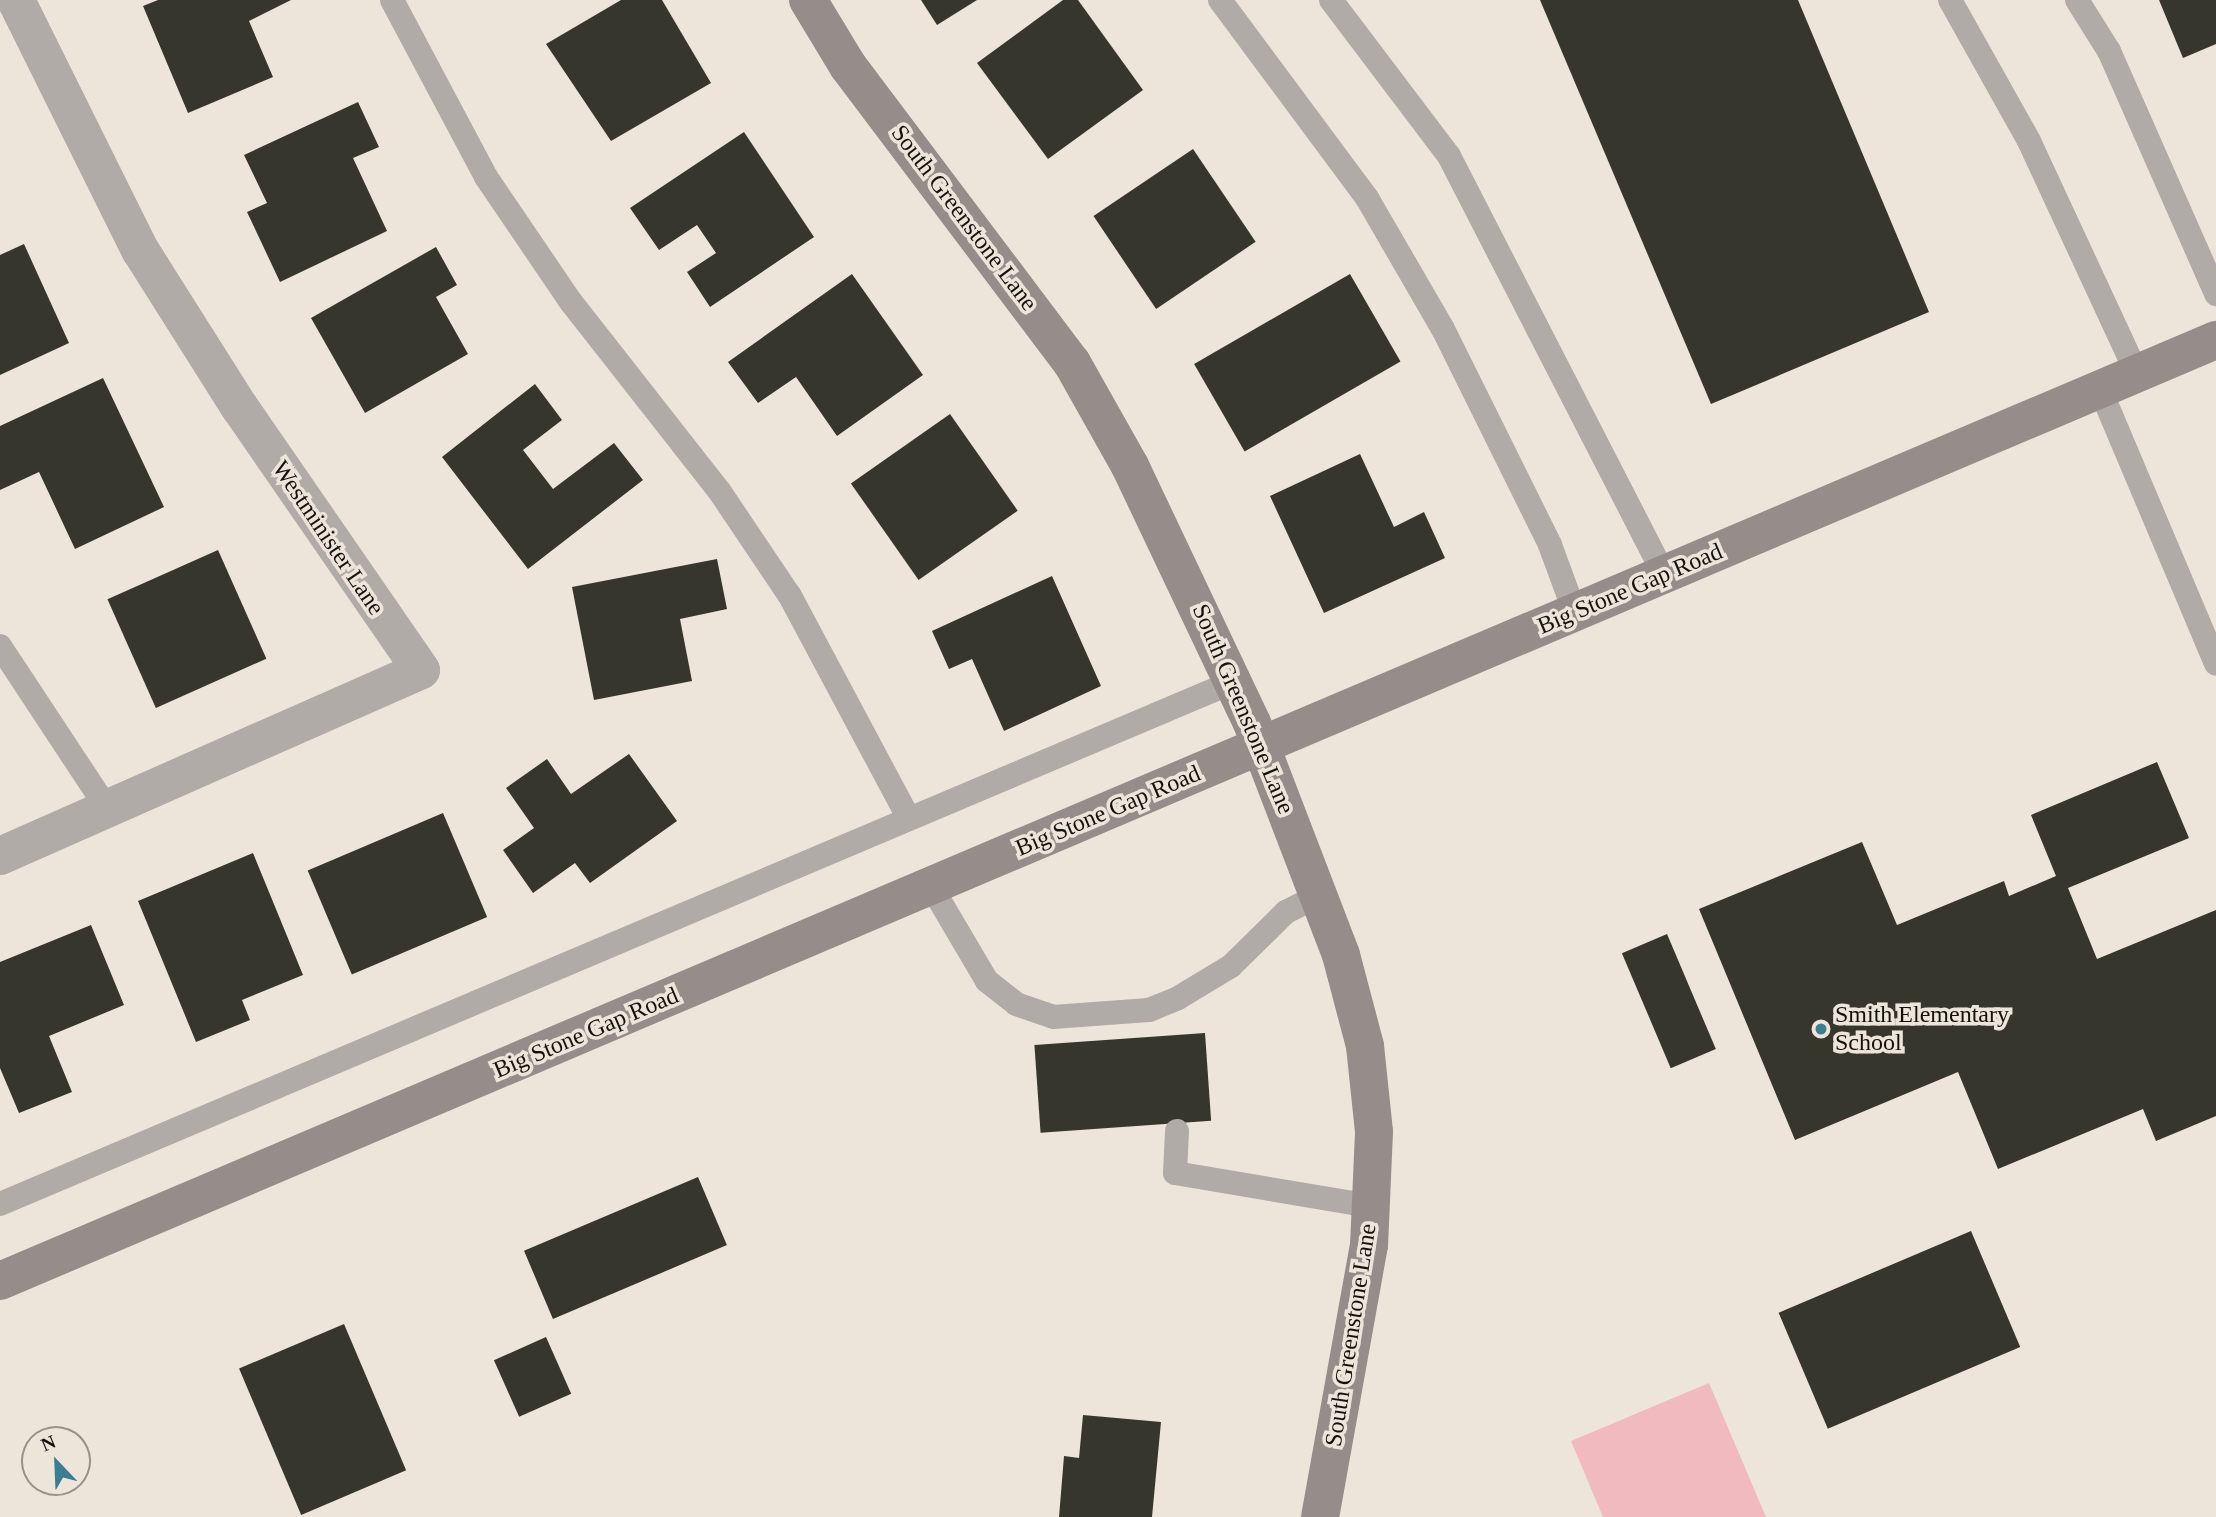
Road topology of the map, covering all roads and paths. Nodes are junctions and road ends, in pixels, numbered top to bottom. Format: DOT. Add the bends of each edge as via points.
graph roads {
  1 [pos="16,0"];
  2 [pos="392,0"];
  3 [pos="808,0"];
  4 [pos="1220,0"];
  5 [pos="1331,0"];
  6 [pos="1950,0"];
  7 [pos="2077,0"];
  8 [pos="2216,294"];
  9 [pos="2216,340"];
  10 [pos="2137,374"];
  11 [pos="2099,390"];
  12 [pos="1664,575"];
  13 [pos="1575,613"];
  14 [pos="0,646"];
  15 [pos="2216,664"];
  16 [pos="1233,682"];
  17 [pos="1261,746"];
  18 [pos="107,808"];
  19 [pos="908,817"];
  20 [pos="0,856"];
  21 [pos="931,886"];
  22 [pos="1319,895"];
  23 [pos="1177,1131"];
  24 [pos="0,1204"];
  25 [pos="1371,1206"];
  26 [pos="0,1282"];
  27 [pos="1320,1517"];
  1 -- 18 [label="street, Westminister Lane" via="140,250 240,408 421,670"];
  2 -- 19 [label="lane" via="486,177 572,302 720,492 790,596 845,690"];
  3 -- 16 [label="street, South Greenstone Lane" via="848,66 1072,363 1182,565"];
  4 -- 13 [label="lane" via="1367,198 1443,329 1550,545"];
  5 -- 12 [label="lane" via="1449,156"];
  6 -- 10 [label="lane" via="2029,141"];
  7 -- 8 [label="lane" via="2109,51"];
  9 -- 10 [label="street, Big Stone Gap Road"];
  10 -- 11 [label="street, Big Stone Gap Road"];
  11 -- 12 [label="street, Big Stone Gap Road"];
  11 -- 15 [label="lane"];
  12 -- 13 [label="street, Big Stone Gap Road"];
  13 -- 17 [label="street, Big Stone Gap Road"];
  14 -- 18 [label="lane"];
  16 -- 17 [label="street, South Greenstone Lane"];
  16 -- 19 [label="lane"];
  17 -- 21 [label="street, Big Stone Gap Road"];
  17 -- 22 [label="street, South Greenstone Lane"];
  18 -- 20 [label="street, Westminister Lane"];
  19 -- 24 [label="lane"];
  21 -- 22 [label="lane" via="987,981 1016,1004 1053,1017 1149,1010 1178,998 1231,966 1286,912"];
  21 -- 26 [label="street, Big Stone Gap Road"];
  22 -- 25 [label="street, South Greenstone Lane" via="1365,1046 1374,1132"];
  23 -- 25 [label="lane" via="1175,1173"];
  25 -- 27 [label="street, South Greenstone Lane" via="1352,1358"];
}
